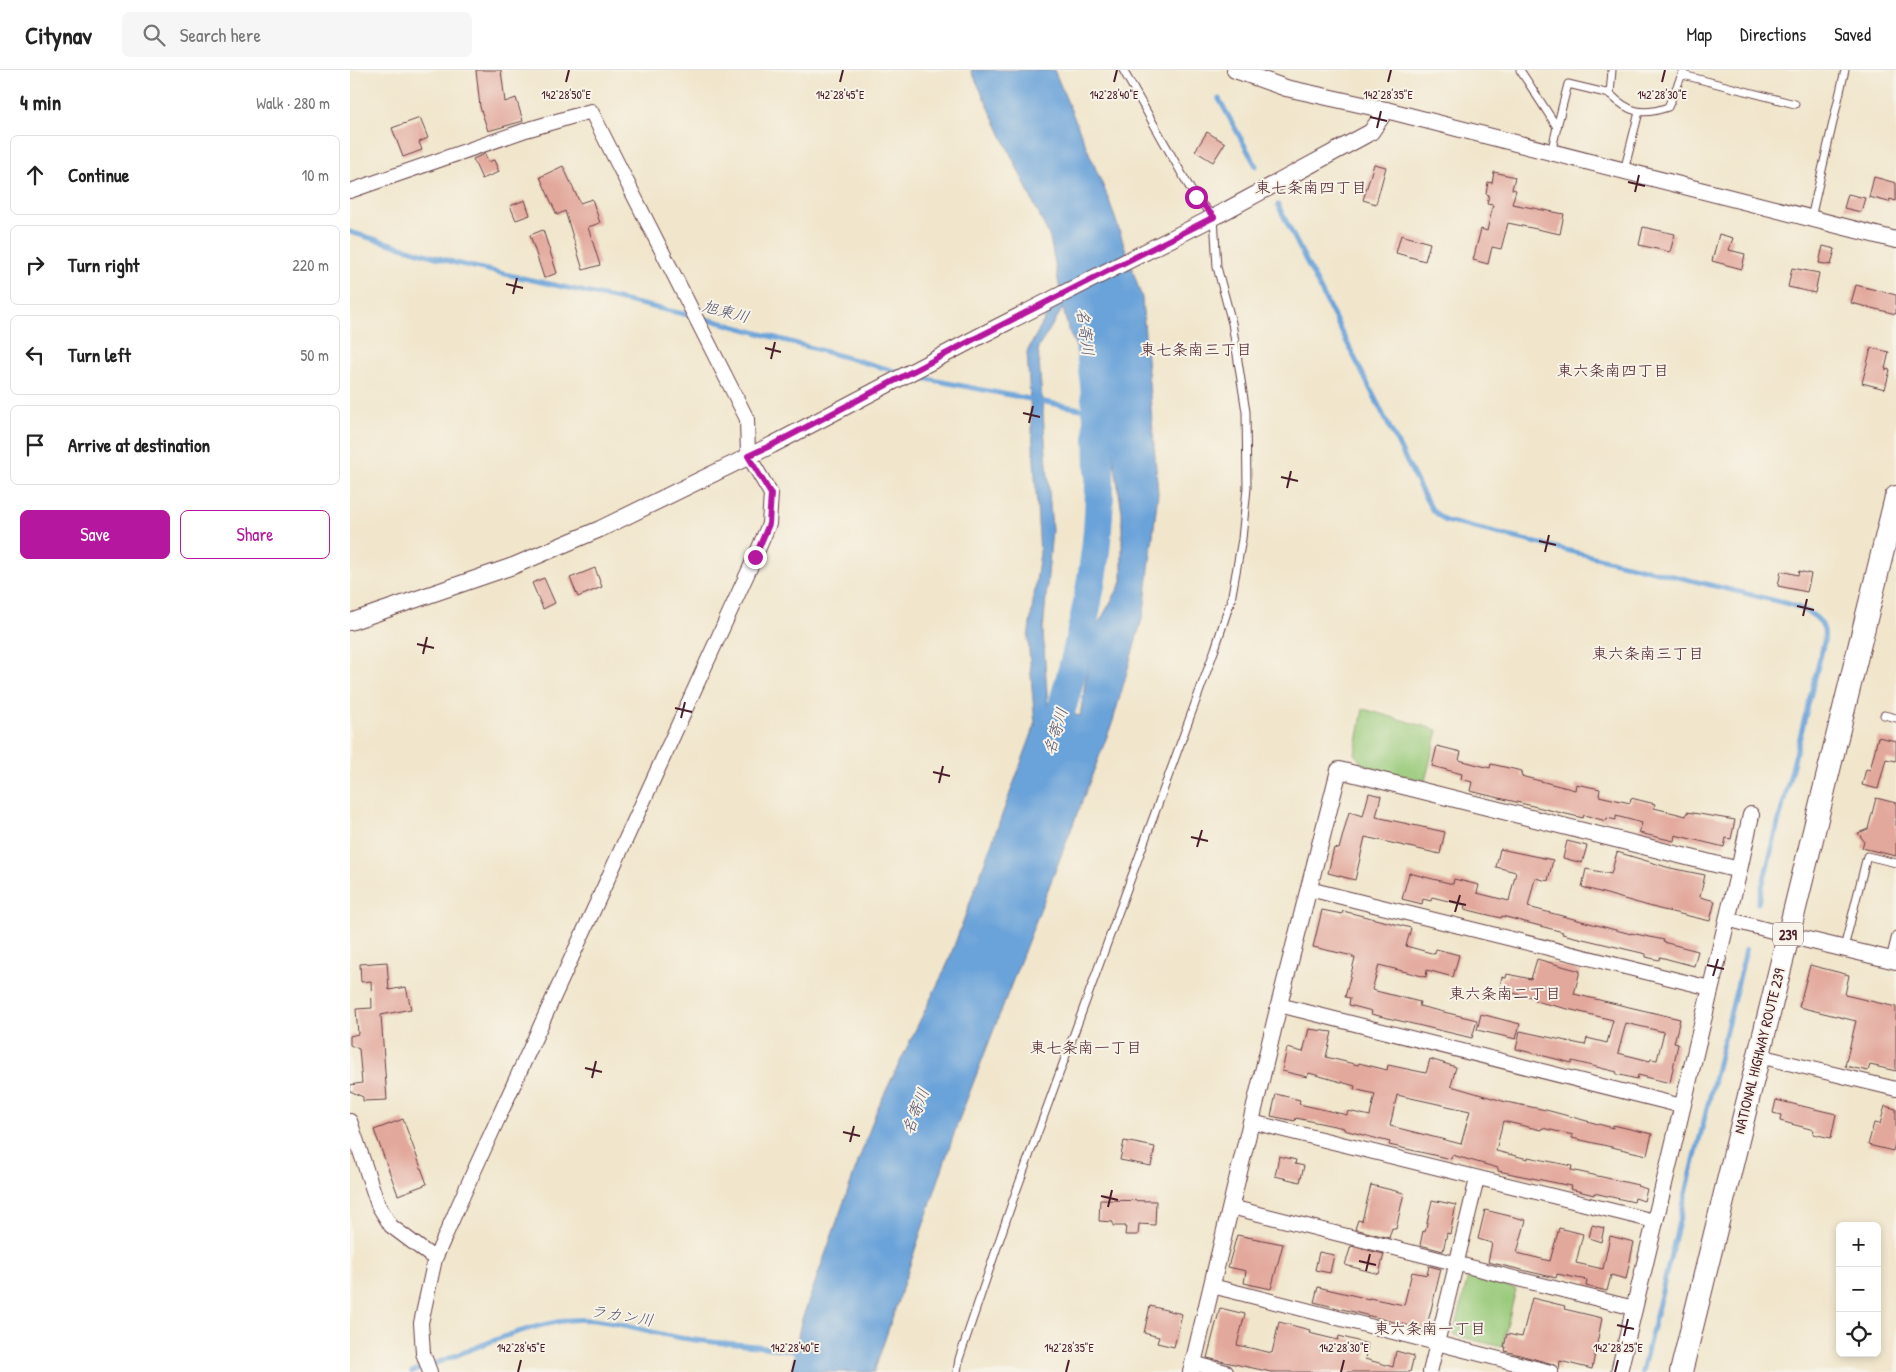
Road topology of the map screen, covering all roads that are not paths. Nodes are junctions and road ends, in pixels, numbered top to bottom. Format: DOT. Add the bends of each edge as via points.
graph roads {
  1 [pos="1123,70"];
  2 [pos="1520,70"];
  3 [pos="1612,70"];
  4 [pos="1845,70"];
  5 [pos="1237,71"];
  6 [pos="1683,72"];
  7 [pos="1610,94"];
  8 [pos="1795,104"];
  9 [pos="1386,110"];
  10 [pos="1639,112"];
  11 [pos="1557,127"];
  12 [pos="1552,152"];
  13 [pos="1624,171"];
  14 [pos="350,191"];
  15 [pos="1214,217"];
  16 [pos="1811,219"];
  17 [pos="1896,240"];
  18 [pos="748,456"];
  19 [pos="1896,497"];
  20 [pos="350,622"];
  21 [pos="1884,715"];
  22 [pos="1896,718"];
  23 [pos="1751,814"];
  24 [pos="1896,863"];
  25 [pos="1739,870"];
  26 [pos="1309,889"];
  27 [pos="1727,919"];
  28 [pos="1787,935"];
  29 [pos="1896,935"];
  30 [pos="1844,949"];
  31 [pos="1893,960"];
  32 [pos="1710,988"];
  33 [pos="1279,1004"];
  34 [pos="1759,1056"];
  35 [pos="1896,1089"];
  36 [pos="1682,1106"];
  37 [pos="350,1121"];
  38 [pos="1252,1122"];
  39 [pos="1477,1179"];
  40 [pos="1231,1208"];
  41 [pos="1654,1221"];
  42 [pos="435,1259"];
  43 [pos="1457,1264"];
  44 [pos="1212,1286"];
  45 [pos="1634,1308"];
  46 [pos="1437,1343"];
  47 [pos="1192,1368"];
  48 [pos="430,1372"];
  49 [pos="957,1372"];
  50 [pos="1226,1372"];
  51 [pos="1430,1372"];
  52 [pos="1551,1372"];
  53 [pos="1619,1372"];
  54 [pos="1681,1372"];
  1 -- 15 [label="lane" via="1196,197"];
  2 -- 11 [label="lane"];
  3 -- 7 [label="lane"];
  4 -- 16 [label="lane"];
  5 -- 9 [label="street" via="1286,88"];
  6 -- 8 [label="lane"];
  6 -- 10 [label="lane" via="1668,107"];
  7 -- 10 [label="lane" via="1620,104"];
  7 -- 11 [label="lane" via="1568,84"];
  9 -- 12 [label="street"];
  9 -- 15 [label="street" via="1371,132"];
  10 -- 13 [label="lane"];
  11 -- 12 [label="lane"];
  12 -- 13 [label="street"];
  13 -- 16 [label="street"];
  14 -- 18 [label="street" via="591,111 747,419"];
  15 -- 18 [label="street"];
  15 -- 49 [label="lane" via="1217,267 1232,323 1246,412 1248,488 1231,600 1012,1200"];
  16 -- 17 [label="street"];
  18 -- 20 [label="street" via="600,529 513,566"];
  18 -- 42 [label="street" via="771,494 769,524"];
  19 -- 28 [label="highway, NATIONAL HIGHWAY ROUTE 239 / 239"];
  21 -- 22 [label="lane"];
  23 -- 25 [label="street"];
  24 -- 30 [label="lane" via="1867,856"];
  25 -- 26 [label="street" via="1339,770"];
  25 -- 27 [label="street"];
  26 -- 32 [label="street"];
  26 -- 33 [label="street"];
  27 -- 28 [label="street"];
  27 -- 32 [label="street"];
  28 -- 30 [label="street"];
  28 -- 34 [label="highway, NATIONAL HIGHWAY ROUTE 239 / 239"];
  29 -- 31 [label="lane"];
  30 -- 31 [label="street"];
  32 -- 36 [label="street"];
  33 -- 36 [label="street"];
  33 -- 38 [label="street"];
  34 -- 35 [label="street"];
  34 -- 54 [label="highway, NATIONAL HIGHWAY ROUTE 239 / 239"];
  36 -- 41 [label="street"];
  37 -- 42 [label="street" via="378,1205 391,1226"];
  38 -- 39 [label="street"];
  38 -- 40 [label="street"];
  39 -- 41 [label="street"];
  39 -- 43 [label="street"];
  40 -- 43 [label="street"];
  40 -- 44 [label="street"];
  41 -- 45 [label="street"];
  42 -- 48 [label="street" via="421,1323 423,1353"];
  43 -- 45 [label="street"];
  43 -- 46 [label="street"];
  44 -- 46 [label="street"];
  44 -- 47 [label="street"];
  45 -- 53 [label="street"];
  46 -- 51 [label="street"];
  46 -- 52 [label="street"];
  47 -- 50 [label="street"];
}
